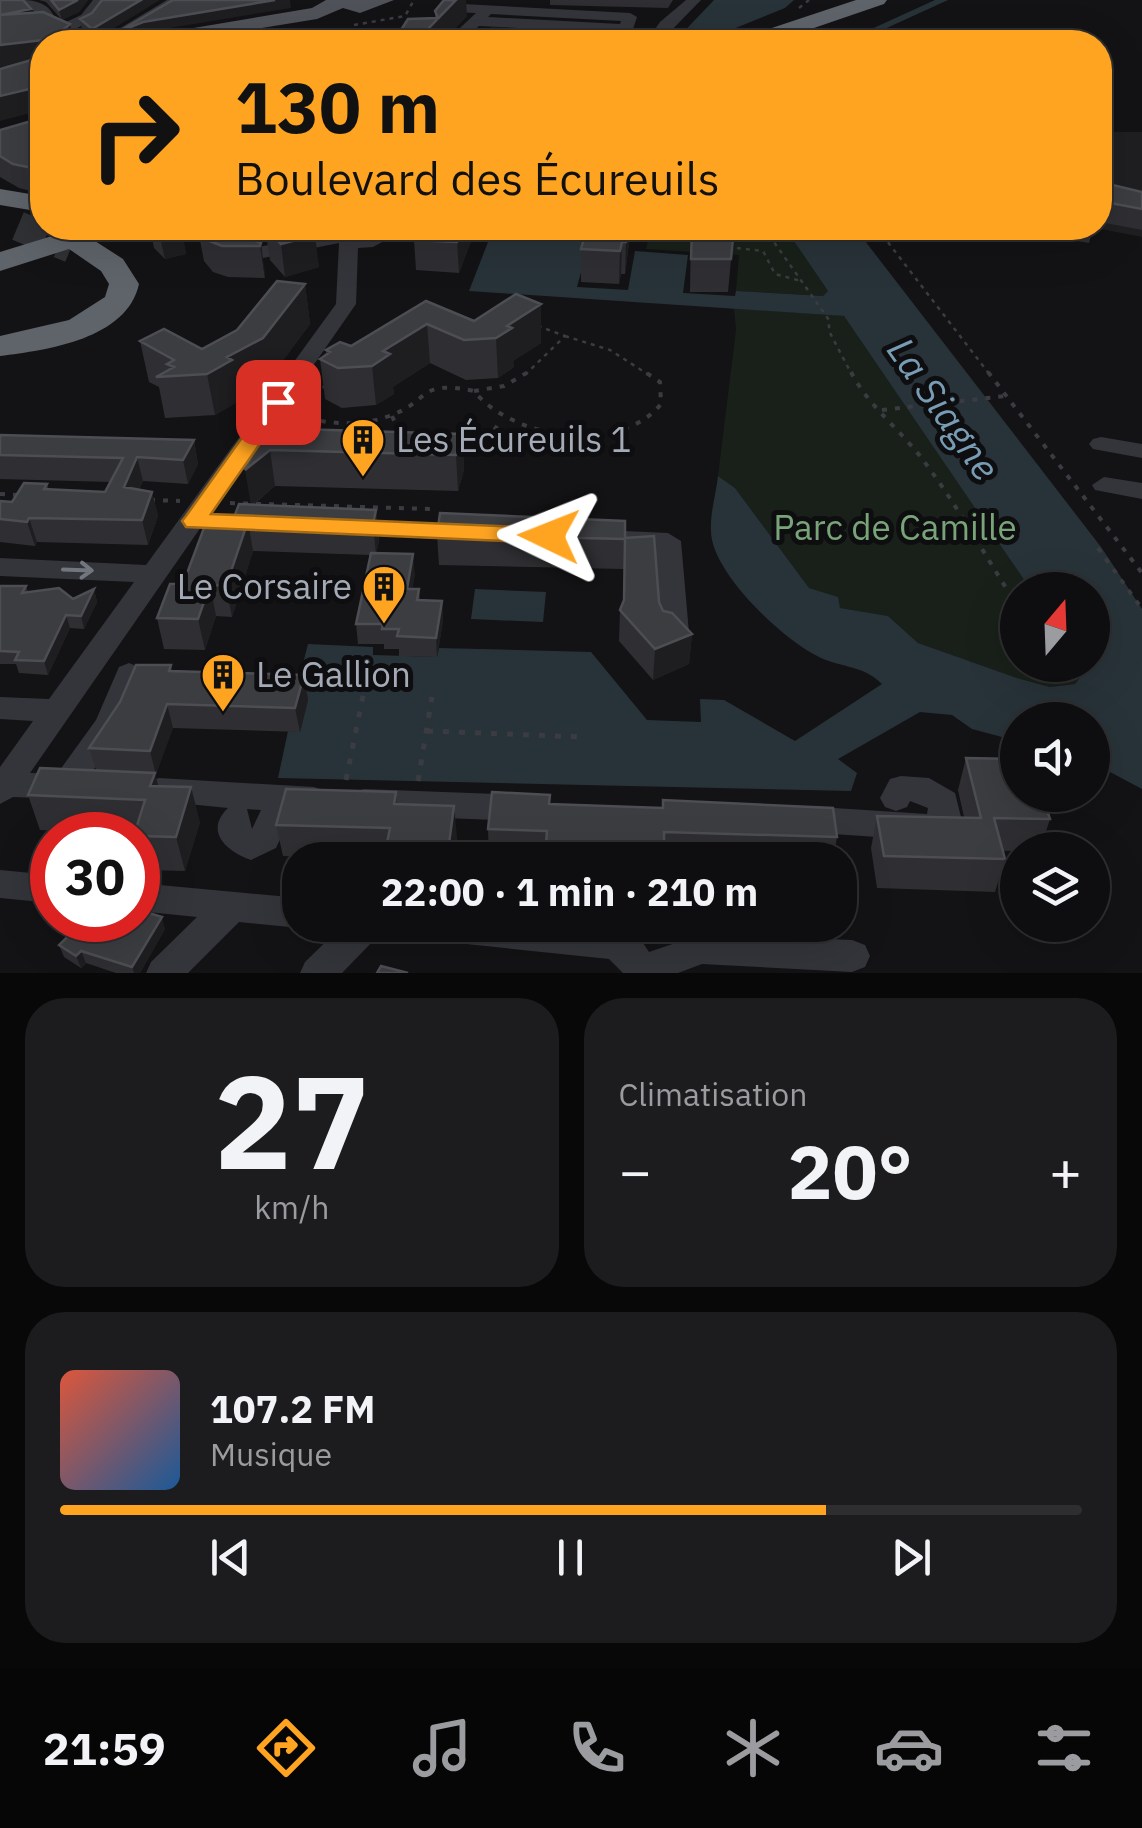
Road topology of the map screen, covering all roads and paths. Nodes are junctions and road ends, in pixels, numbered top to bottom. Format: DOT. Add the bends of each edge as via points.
graph roads {
  1 [pos="29,0"];
  2 [pos="100,0"];
  3 [pos="177,0"];
  4 [pos="385,0"];
  5 [pos="414,0"];
  6 [pos="694,0"];
  7 [pos="877,0"];
  8 [pos="904,0"];
  9 [pos="488,9"];
  10 [pos="336,11"];
  11 [pos="474,22"];
  12 [pos="50,27"];
  13 [pos="392,27"];
  14 [pos="57,30"];
  15 [pos="125,30"];
  16 [pos="249,30"];
  17 [pos="289,30"];
  18 [pos="419,30"];
  19 [pos="429,30"];
  20 [pos="465,30"];
  21 [pos="661,30"];
  22 [pos="788,30"];
  23 [pos="822,30"];
  24 [pos="0,197"];
  25 [pos="30,217"];
  26 [pos="30,236"];
  27 [pos="30,239"];
  28 [pos="70,240"];
  29 [pos="324,240"];
  30 [pos="350,240"];
  31 [pos="373,240"];
  32 [pos="772,240"];
  33 [pos="885,240"];
  34 [pos="234,242"];
  35 [pos="724,247"];
  36 [pos="0,253"];
  37 [pos="0,262"];
  38 [pos="801,281"];
  39 [pos="348,284"];
  40 [pos="530,323"];
  41 [pos="565,336"];
  42 [pos="0,342"];
  43 [pos="336,378"];
  44 [pos="474,391"];
  45 [pos="1005,396"];
  46 [pos="882,410"];
  47 [pos="392,416"];
  48 [pos="502,419"];
  49 [pos="412,435"];
  50 [pos="460,443"];
  51 [pos="1101,444"];
  52 [pos="1142,450"];
  53 [pos="1104,485"];
  54 [pos="1142,492"];
  55 [pos="194,521"];
  56 [pos="232,523"];
  57 [pos="311,526"];
  58 [pos="490,534"];
  59 [pos="589,538"];
  60 [pos="1098,548"];
  61 [pos="0,567"];
  62 [pos="157,574"];
  63 [pos="1142,574"];
  64 [pos="1000,579"];
  65 [pos="1142,609"];
  66 [pos="675,633"];
  67 [pos="85,673"];
  68 [pos="366,681"];
  69 [pos="432,698"];
  70 [pos="0,708"];
  71 [pos="58,711"];
  72 [pos="427,732"];
  73 [pos="584,737"];
  74 [pos="346,780"];
  75 [pos="418,782"];
  76 [pos="2,787"];
  77 [pos="65,787"];
  78 [pos="896,798"];
  79 [pos="280,799"];
  80 [pos="558,810"];
  81 [pos="236,818"];
  82 [pos="778,818"];
  83 [pos="0,884"];
  84 [pos="30,887"];
  85 [pos="160,899"];
  86 [pos="232,906"];
  87 [pos="282,910"];
  88 [pos="349,942"];
  89 [pos="594,942"];
  90 [pos="852,956"];
  91 [pos="642,972"];
  92 [pos="164,973"];
  93 [pos="318,973"];
  1 -- 12 [label="street"];
  2 -- 12 [label="street" via="86,18"];
  3 -- 15 [label="street"];
  4 -- 10 [label="main road"];
  5 -- 10 [label="path" via="405,16"];
  6 -- 21 [label="street"];
  7 -- 22 [label="highway"];
  8 -- 23 [label="highway"];
  9 -- 11 [label="street"];
  9 -- 11 [label="street" via="630,17 626,29"];
  9 -- 19 [label="street" via="444,7 444,17"];
  10 -- 16 [label="main road"];
  10 -- 17 [label="street" via="329,21"];
  11 -- 20 [label="street"];
  12 -- 14 [label="street"];
  13 -- 18 [label="street"];
  24 -- 25 [label="highway"];
  26 -- 36 [label="highway"];
  27 -- 37 [label="highway"];
  28 -- 42 [label="highway" via="117,265 126,285 120,300 86,326 54,338"];
  29 -- 34 [label="street" via="248,255"];
  30 -- 39 [label="street"];
  31 -- 39 [label="street"];
  32 -- 38 [label="path"];
  33 -- 45 [label="path"];
  35 -- 38 [label="path" via="763,251 775,274"];
  38 -- 46 [label="path" via="829,320 862,392"];
  39 -- 55 [label="street" via="346,304"];
  40 -- 41 [label="path"];
  41 -- 44 [label="path" via="523,380"];
  41 -- 48 [label="path" via="636,363 660,382 662,404 647,420 600,434"];
  43 -- 47 [label="path" via="315,394 307,411 312,419 333,424"];
  44 -- 47 [label="path" via="430,388"];
  44 -- 48 [label="path" via="482,407"];
  45 -- 46 [label="path"];
  45 -- 63 [label="path"];
  46 -- 64 [label="path" via="923,460"];
  47 -- 49 [label="path" via="398,429"];
  48 -- 50 [label="path" via="489,438"];
  51 -- 52 [label="street"];
  53 -- 54 [label="street"];
  55 -- 56 [label="street"];
  55 -- 62 [label="street"];
  57 -- 58 [label="street"];
  59 -- 66 [label="street" via="668,541"];
  60 -- 65 [label="path"];
  61 -- 62 [label="street, one-way"];
  62 -- 67 [label="street"];
  67 -- 71 [label="street"];
  67 -- 77 [label="street" via="139,674"];
  68 -- 74 [label="path"];
  69 -- 72 [label="path"];
  70 -- 71 [label="street"];
  71 -- 76 [label="street"];
  72 -- 73 [label="path"];
  72 -- 75 [label="path"];
  76 -- 77 [label="street"];
  77 -- 79 [label="street"];
  78 -- 82 [label="street" via="901,788 929,791 944,802 945,817 922,827"];
  79 -- 80 [label="street"];
  79 -- 81 [label="street" via="260,843 236,838"];
  83 -- 84 [label="street"];
  85 -- 86 [label="street"];
  86 -- 87 [label="street"];
  86 -- 92 [label="street"];
  88 -- 93 [label="street"];
  89 -- 91 [label="street" via="628,951"];
  90 -- 91 [label="street" via="702,949"];
}
